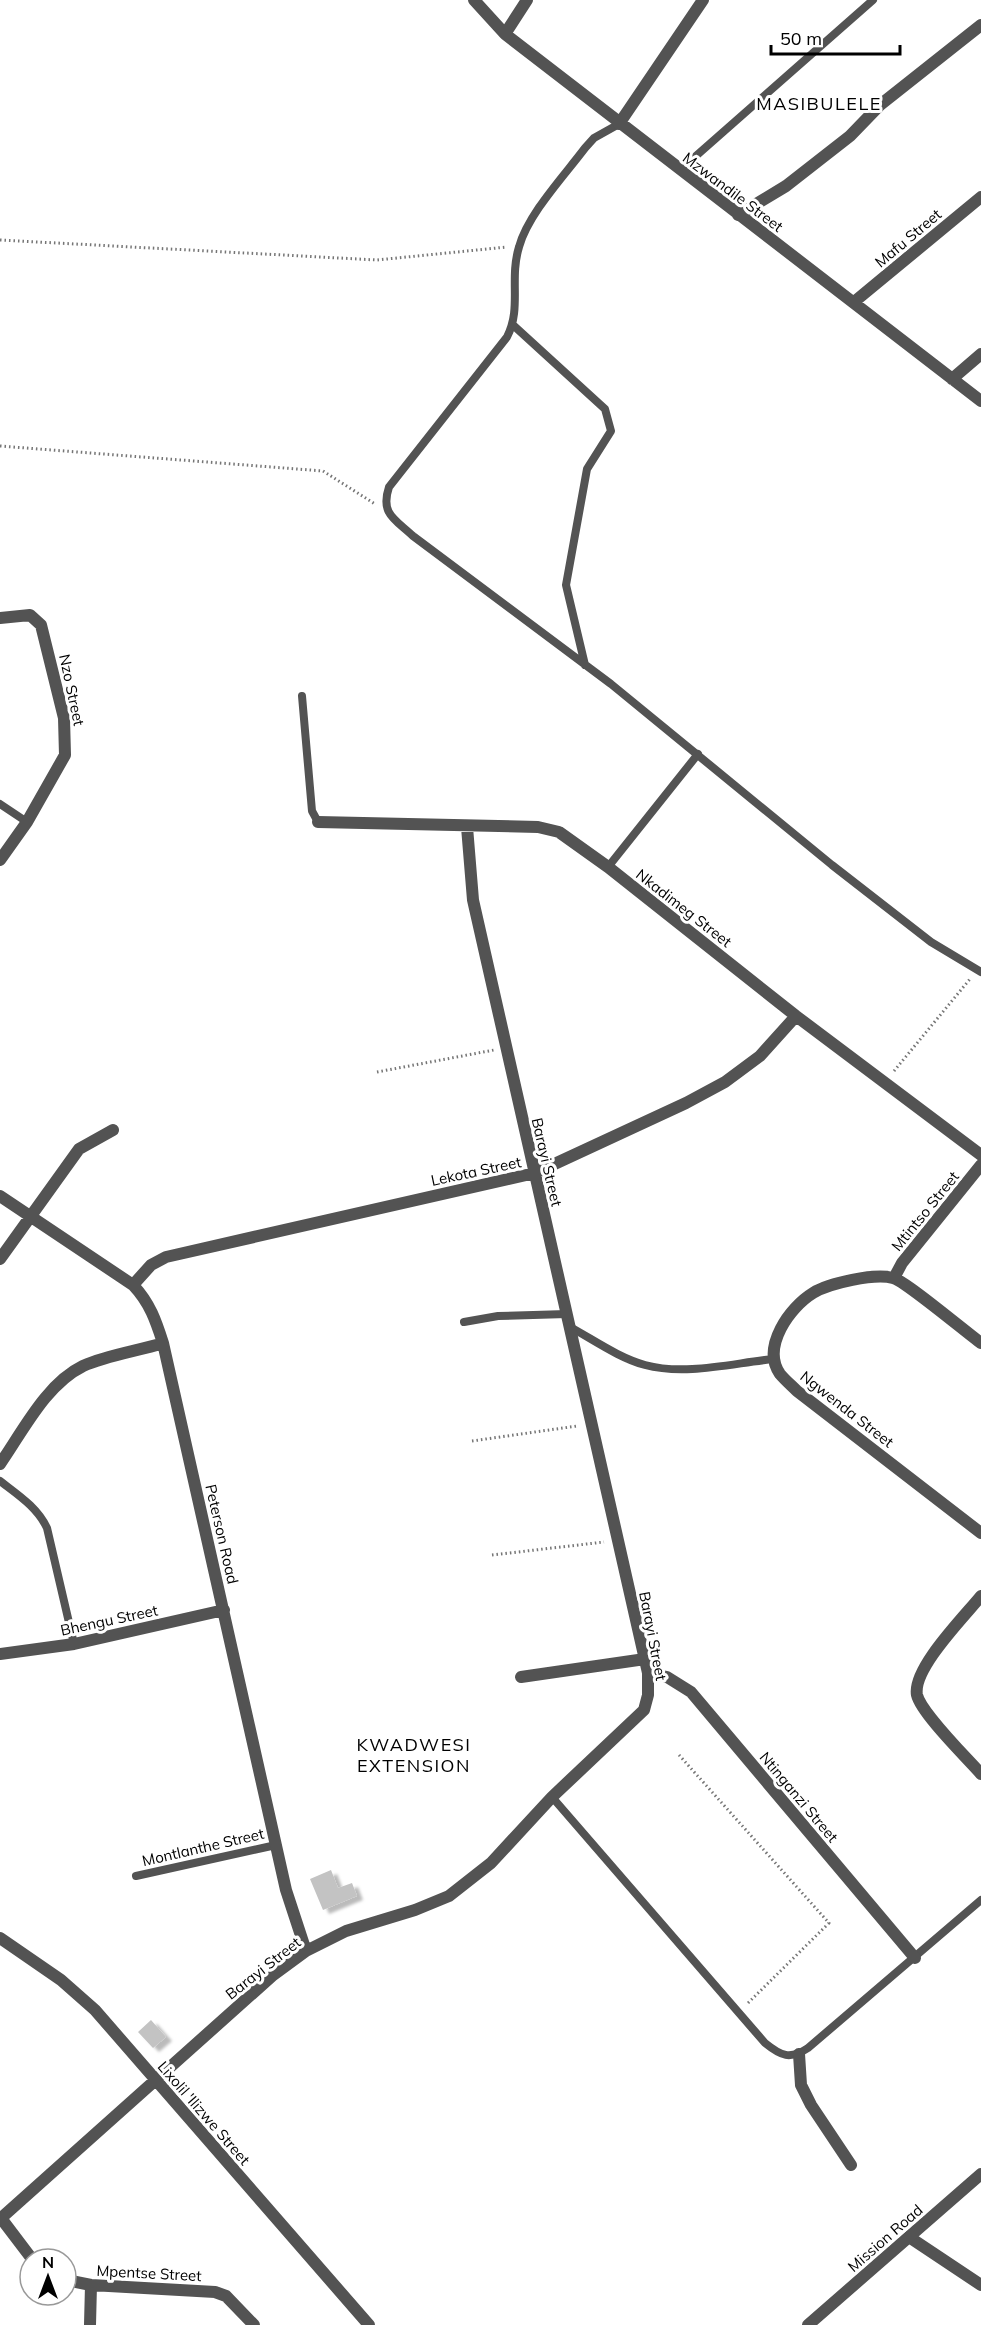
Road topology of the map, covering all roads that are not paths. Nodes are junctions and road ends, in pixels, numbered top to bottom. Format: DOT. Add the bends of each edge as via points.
graph roads {
  1 [pos="474,0"];
  2 [pos="527,0"];
  3 [pos="703,0"];
  4 [pos="873,0"];
  5 [pos="981,26"];
  6 [pos="505,34"];
  7 [pos="619,124"];
  8 [pos="680,170"];
  9 [pos="981,197"];
  10 [pos="738,215"];
  11 [pos="854,302"];
  12 [pos="513,325"];
  13 [pos="981,354"];
  14 [pos="952,379"];
  15 [pos="981,401"];
  16 [pos="0,618"];
  17 [pos="585,665"];
  18 [pos="302,696"];
  19 [pos="698,754"];
  20 [pos="0,804"];
  21 [pos="27,822"];
  22 [pos="318,822"];
  23 [pos="467,827"];
  24 [pos="0,860"];
  25 [pos="608,867"];
  26 [pos="979,971"];
  27 [pos="796,1016"];
  28 [pos="113,1130"];
  29 [pos="981,1155"];
  30 [pos="981,1166"];
  31 [pos="535,1173"];
  32 [pos="0,1196"];
  33 [pos="29,1217"];
  34 [pos="0,1259"];
  35 [pos="894,1278"];
  36 [pos="132,1286"];
  37 [pos="567,1314"];
  38 [pos="464,1322"];
  39 [pos="570,1328"];
  40 [pos="164,1343"];
  41 [pos="981,1344"];
  42 [pos="774,1359"];
  43 [pos="0,1464"];
  44 [pos="0,1481"];
  45 [pos="981,1533"];
  46 [pos="981,1596"];
  47 [pos="224,1610"];
  48 [pos="74,1644"];
  49 [pos="0,1654"];
  50 [pos="645,1659"];
  51 [pos="648,1673"];
  52 [pos="520,1677"];
  53 [pos="981,1774"];
  54 [pos="552,1797"];
  55 [pos="276,1845"];
  56 [pos="136,1876"];
  57 [pos="981,1900"];
  58 [pos="0,1938"];
  59 [pos="306,1951"];
  60 [pos="915,1958"];
  61 [pos="799,2054"];
  62 [pos="154,2079"];
  63 [pos="851,2165"];
  64 [pos="981,2174"];
  65 [pos="1,2218"];
  66 [pos="909,2237"];
  67 [pos="23,2247"];
  68 [pos="78,2282"];
  69 [pos="91,2285"];
  70 [pos="981,2286"];
  71 [pos="90,2325"];
  72 [pos="254,2325"];
  73 [pos="369,2325"];
  74 [pos="808,2325"];
  1 -- 6 [label="street, Mzwandile Street"];
  2 -- 6 [label="street"];
  3 -- 7 [label="street"];
  4 -- 8 [label="lane"];
  5 -- 10 [label="street" via="786,186"];
  6 -- 7 [label="street, Mzwandile Street"];
  7 -- 8 [label="street, Mzwandile Street"];
  7 -- 12 [label="lane" via="594,138 529,224 519,246 512,279"];
  8 -- 10 [label="street, Mzwandile Street"];
  9 -- 11 [label="street, Mafu Street"];
  10 -- 11 [label="street, Mzwandile Street"];
  11 -- 14 [label="street, Mzwandile Street"];
  12 -- 17 [label="lane" via="605,409 611,432 587,469 566,585"];
  12 -- 17 [label="lane" via="389,487 385,503 387,511 413,536"];
  13 -- 14 [label="street"];
  14 -- 15 [label="street, Mzwandile Street"];
  16 -- 21 [label="street, Nzo Street" via="30,615 41,625 66,733 62,766"];
  17 -- 19 [label="lane"];
  18 -- 22 [label="lane" via="312,811"];
  19 -- 25 [label="lane"];
  19 -- 26 [label="lane" via="931,942"];
  20 -- 21 [label="lane"];
  21 -- 24 [label="street, Nzo Street"];
  22 -- 23 [label="street, Nkadimeg Street"];
  23 -- 25 [label="street, Nkadimeg Street" via="549,828"];
  23 -- 31 [label="street, Barayi Street" via="473,900"];
  25 -- 27 [label="street, Nkadimeg Street"];
  27 -- 29 [label="street, Nkadimeg Street"];
  27 -- 31 [label="street, Lekota Street" via="760,1056 732,1078"];
  28 -- 33 [label="street" via="79,1149"];
  30 -- 35 [label="street, Mtintso Street"];
  31 -- 36 [label="street, Lekota Street" via="166,1257"];
  31 -- 37 [label="street, Barayi Street"];
  32 -- 33 [label="street, Peterson Road"];
  33 -- 34 [label="street"];
  33 -- 36 [label="street, Peterson Road"];
  35 -- 41 [label="street"];
  35 -- 42 [label="street" via="861,1279 813,1293 781,1327"];
  36 -- 40 [label="street, Peterson Road" via="154,1314"];
  37 -- 38 [label="lane" via="498,1316"];
  37 -- 39 [label="street, Barayi Street"];
  39 -- 42 [label="lane" via="628,1359 657,1367 678,1369"];
  39 -- 50 [label="street, Barayi Street"];
  40 -- 43 [label="street" via="84,1365 67,1376 54,1388"];
  40 -- 47 [label="street, Peterson Road"];
  42 -- 45 [label="street, Ngwenda Street" via="796,1391"];
  44 -- 48 [label="lane" via="42,1516"];
  46 -- 53 [label="street" via="927,1664 917,1695 928,1714"];
  47 -- 48 [label="street, Bhengu Street"];
  47 -- 55 [label="street, Peterson Road"];
  48 -- 49 [label="street, Bhengu Street"];
  50 -- 51 [label="street, Barayi Street"];
  50 -- 52 [label="street"];
  51 -- 54 [label="street, Barayi Street" via="644,1710"];
  51 -- 60 [label="street, Ntinganzi Street" via="667,1677 691,1692"];
  54 -- 59 [label="street, Barayi Street" via="491,1863 449,1896 346,1931"];
  54 -- 61 [label="lane" via="772,2049 790,2057"];
  55 -- 56 [label="lane, Montlanthe Street"];
  55 -- 59 [label="street, Peterson Road"];
  57 -- 60 [label="lane"];
  58 -- 62 [label="street, Lixolil 'Ilizwe Street" via="79,1995"];
  59 -- 62 [label="street, Barayi Street"];
  60 -- 61 [label="lane"];
  61 -- 63 [label="street" via="801,2085"];
  62 -- 65 [label="street, Barayi Street"];
  62 -- 73 [label="street, Lixolil 'Ilizwe Street"];
  64 -- 66 [label="street, Mission Road"];
  65 -- 67 [label="street"];
  66 -- 70 [label="street"];
  66 -- 74 [label="street, Mission Road"];
  68 -- 69 [label="street, Mpentse Street"];
  69 -- 71 [label="street"];
  69 -- 72 [label="street, Mpentse Street" via="215,2292 226,2296"];
}
